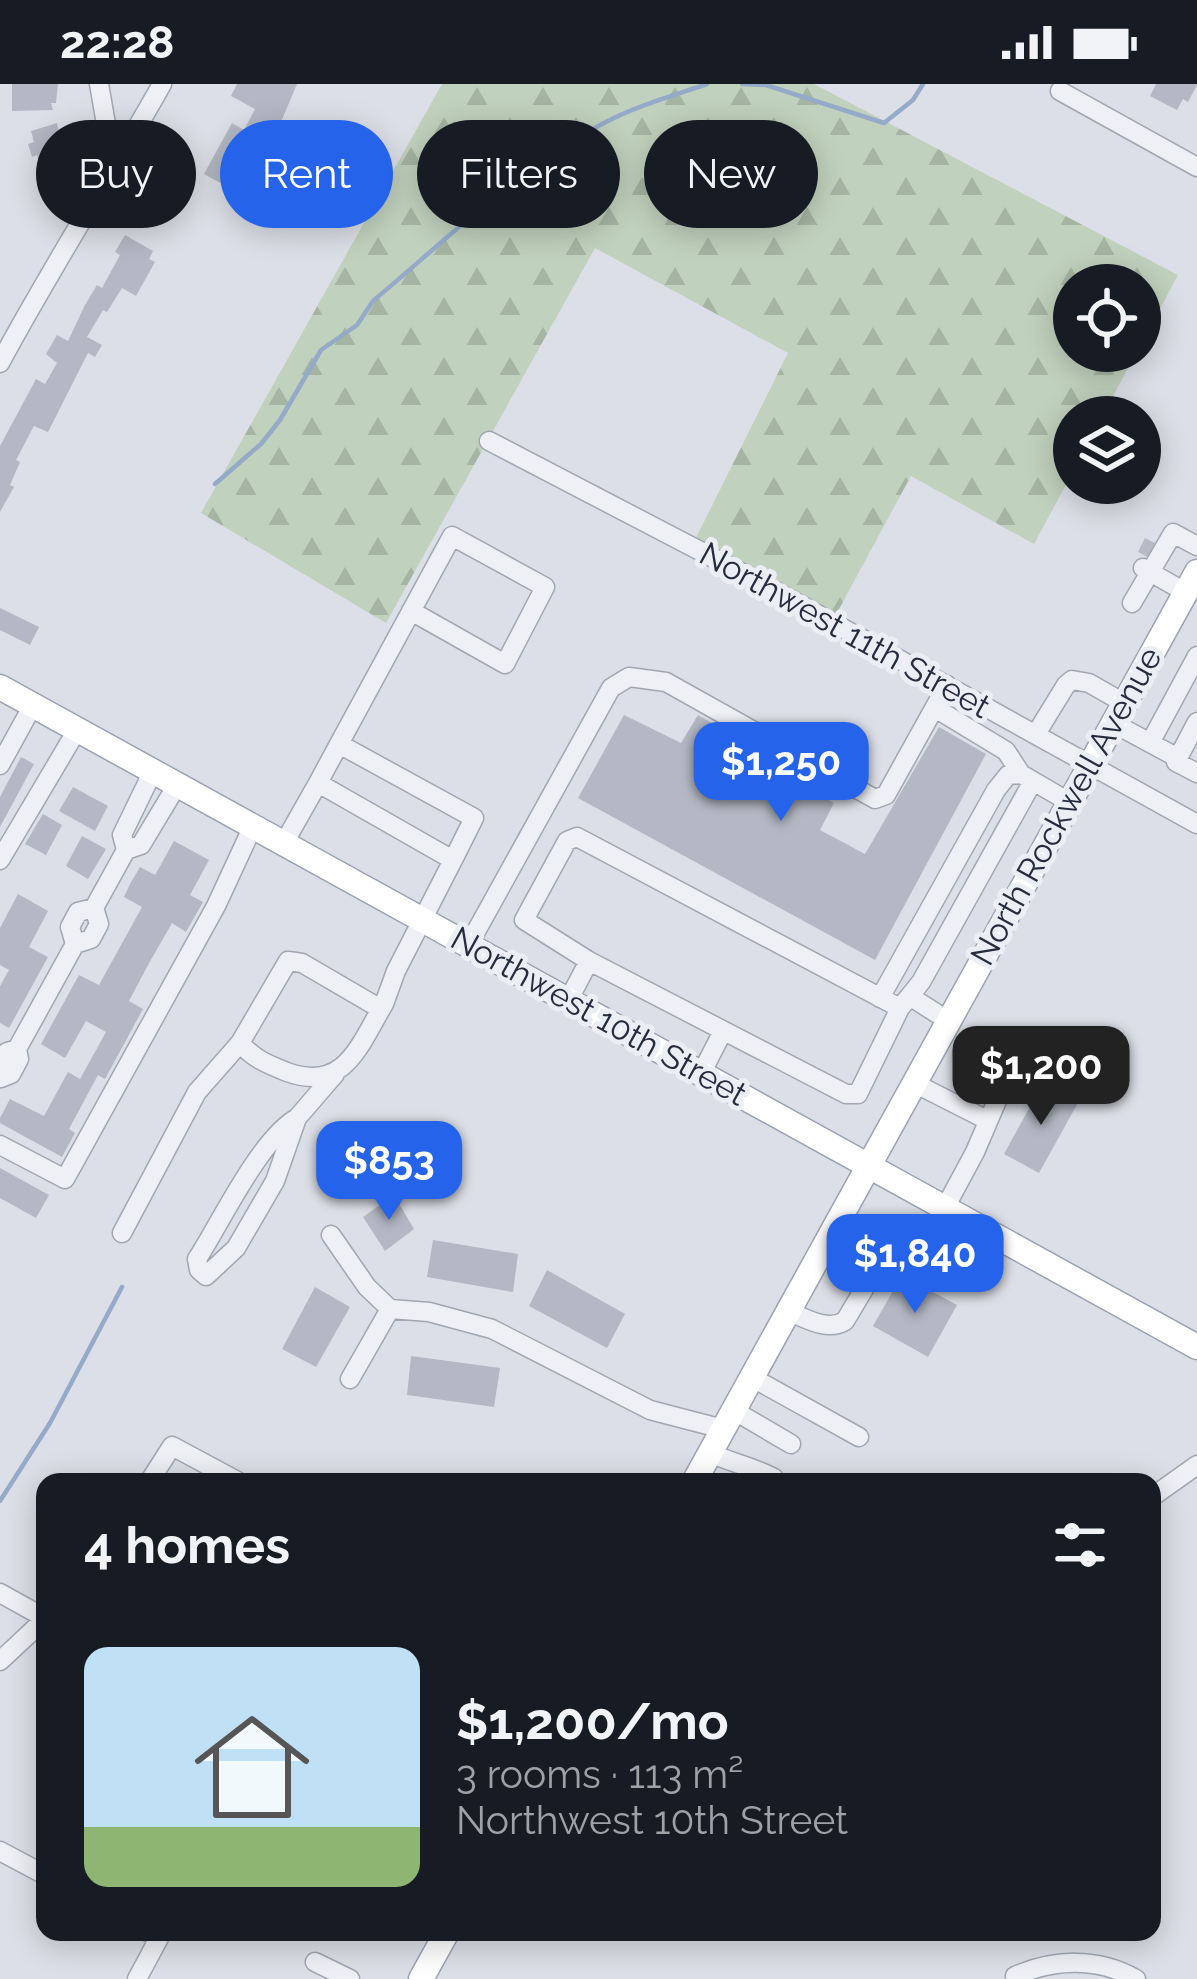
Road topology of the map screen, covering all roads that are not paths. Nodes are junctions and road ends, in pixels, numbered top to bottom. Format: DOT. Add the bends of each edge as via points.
graph roads {
  1 [pos="99,84"];
  2 [pos="161,84"];
  3 [pos="1060,91"];
  4 [pos="105,120"];
  5 [pos="141,120"];
  6 [pos="1197,166"];
  7 [pos="77,228"];
  8 [pos="0,363"];
  9 [pos="489,441"];
  10 [pos="1197,547"];
  11 [pos="1154,553"];
  12 [pos="1194,578"];
  13 [pos="1132,603"];
  14 [pos="411,611"];
  15 [pos="1197,656"];
  16 [pos="947,685"];
  17 [pos="0,687"];
  18 [pos="34,706"];
  19 [pos="934,708"];
  20 [pos="1118,713"];
  21 [pos="1197,722"];
  22 [pos="77,730"];
  23 [pos="1036,734"];
  24 [pos="1150,743"];
  25 [pos="339,744"];
  26 [pos="1178,758"];
  27 [pos="1090,764"];
  28 [pos="0,765"];
  29 [pos="153,772"];
  30 [pos="1197,773"];
  31 [pos="1027,778"];
  32 [pos="177,784"];
  33 [pos="317,784"];
  34 [pos="1069,802"];
  35 [pos="134,812"];
  36 [pos="154,822"];
  37 [pos="1197,824"];
  38 [pos="253,826"];
  39 [pos="284,843"];
  40 [pos="126,850"];
  41 [pos="0,860"];
  42 [pos="453,860"];
  43 [pos="422,918"];
  44 [pos="469,944"];
  45 [pos="589,961"];
  46 [pos="880,998"];
  47 [pos="569,999"];
  48 [pos="906,1003"];
  49 [pos="384,1004"];
  50 [pos="947,1020"];
  51 [pos="723,1031"];
  52 [pos="240,1042"];
  53 [pos="702,1072"];
  54 [pos="0,1074"];
  55 [pos="335,1074"];
  56 [pos="1008,1075"];
  57 [pos="912,1082"];
  58 [pos="297,1118"];
  59 [pos="987,1120"];
  60 [pos="0,1144"];
  61 [pos="869,1164"];
  62 [pos="946,1206"];
  63 [pos="988,1230"];
  64 [pos="122,1233"];
  65 [pos="331,1235"];
  66 [pos="390,1309"];
  67 [pos="788,1311"];
  68 [pos="1197,1347"];
  69 [pos="752,1377"];
  70 [pos="350,1379"];
  71 [pos="728,1419"];
  72 [pos="859,1436"];
  73 [pos="791,1444"];
  74 [pos="710,1453"];
  75 [pos="1197,1465"];
  76 [pos="155,1473"];
  77 [pos="222,1473"];
  78 [pos="699,1473"];
  79 [pos="764,1473"];
  80 [pos="1161,1491"];
  81 [pos="0,1593"];
  82 [pos="36,1614"];
  83 [pos="36,1627"];
  84 [pos="0,1661"];
  85 [pos="1,1852"];
  86 [pos="36,1870"];
  87 [pos="152,1941"];
  88 [pos="443,1941"];
  89 [pos="315,1962"];
  90 [pos="428,1976"];
  91 [pos="1016,1976"];
  92 [pos="136,1979"];
  93 [pos="350,1979"];
  94 [pos="1136,1979"];
  1 -- 4 [label="street"];
  2 -- 5 [label="street"];
  3 -- 6 [label="street"];
  7 -- 8 [label="street"];
  9 -- 16 [label="street, Northwest 11th Street"];
  10 -- 11 [label="street" via="1173,533"];
  11 -- 12 [label="street"];
  11 -- 13 [label="street"];
  12 -- 20 [label="main road, North Rockwell Avenue"];
  14 -- 14 [label="street" via="505,664 545,587 452,536"];
  14 -- 25 [label="street"];
  15 -- 24 [label="street"];
  16 -- 19 [label="street"];
  16 -- 23 [label="street, Northwest 11th Street"];
  17 -- 18 [label="main road, Northwest 10th Street"];
  18 -- 22 [label="main road, Northwest 10th Street"];
  18 -- 28 [label="street"];
  19 -- 31 [label="street" via="1006,751"];
  19 -- 44 [label="street" via="886,795 875,799 665,682 629,677 611,688"];
  20 -- 23 [label="street" via="1089,683 1072,680"];
  20 -- 24 [label="street"];
  20 -- 27 [label="main road, North Rockwell Avenue"];
  21 -- 26 [label="street"];
  22 -- 29 [label="main road, Northwest 10th Street"];
  22 -- 41 [label="street"];
  23 -- 27 [label="street, Northwest 11th Street"];
  24 -- 26 [label="street"];
  25 -- 33 [label="street"];
  25 -- 42 [label="street" via="474,818"];
  26 -- 30 [label="street"];
  27 -- 34 [label="main road, North Rockwell Avenue"];
  27 -- 37 [label="street, Northwest 11th Street"];
  29 -- 32 [label="main road, Northwest 10th Street"];
  29 -- 35 [label="street"];
  31 -- 34 [label="street"];
  31 -- 46 [label="street" via="1008,775 996,790"];
  31 -- 48 [label="street"];
  32 -- 36 [label="street"];
  32 -- 38 [label="main road, Northwest 10th Street"];
  33 -- 39 [label="street"];
  33 -- 42 [label="street"];
  34 -- 50 [label="main road, North Rockwell Avenue"];
  35 -- 36 [label="street"];
  35 -- 40 [label="street" via="122,835"];
  36 -- 40 [label="street" via="140,845"];
  38 -- 39 [label="main road, Northwest 10th Street"];
  38 -- 60 [label="street" via="64,1179"];
  39 -- 43 [label="main road, Northwest 10th Street"];
  40 -- 54 [label="street" via="94,908 78,912 70,928 75,944"];
  42 -- 43 [label="street"];
  43 -- 44 [label="main road, Northwest 10th Street"];
  43 -- 49 [label="street"];
  44 -- 47 [label="main road, Northwest 10th Street"];
  45 -- 46 [label="street" via="524,920 567,841 577,837"];
  45 -- 47 [label="street"];
  45 -- 51 [label="street"];
  46 -- 48 [label="street"];
  47 -- 53 [label="main road, Northwest 10th Street"];
  48 -- 50 [label="street"];
  48 -- 51 [label="street" via="858,1094 833,1089"];
  49 -- 52 [label="street" via="288,961"];
  49 -- 55 [label="street"];
  50 -- 57 [label="main road, North Rockwell Avenue"];
  51 -- 53 [label="street"];
  52 -- 55 [label="street" via="255,1060 305,1079"];
  52 -- 64 [label="street" via="197,1092"];
  53 -- 61 [label="main road, Northwest 10th Street"];
  55 -- 58 [label="street"];
  56 -- 59 [label="street"];
  57 -- 59 [label="street"];
  57 -- 61 [label="main road, North Rockwell Avenue"];
  58 -- 58 [label="street" via="275,1181 236,1248 206,1276 196,1259 264,1153"];
  59 -- 62 [label="street"];
  61 -- 62 [label="main road, Northwest 10th Street"];
  61 -- 67 [label="main road, North Rockwell Avenue"];
  62 -- 63 [label="main road, Northwest 10th Street"];
  63 -- 67 [label="street" via="958,1269 889,1247 838,1326"];
  63 -- 68 [label="main road, Northwest 10th Street"];
  65 -- 66 [label="street"];
  66 -- 70 [label="street"];
  66 -- 71 [label="street" via="492,1328 650,1410"];
  67 -- 69 [label="main road, North Rockwell Avenue"];
  69 -- 71 [label="main road, North Rockwell Avenue"];
  69 -- 72 [label="street"];
  71 -- 73 [label="street"];
  71 -- 74 [label="main road, North Rockwell Avenue"];
  74 -- 78 [label="main road, North Rockwell Avenue"];
  74 -- 79 [label="street"];
  75 -- 80 [label="street"];
  76 -- 77 [label="street" via="172,1446"];
  81 -- 82 [label="street"];
  83 -- 84 [label="street"];
  85 -- 86 [label="street"];
  87 -- 92 [label="street"];
  88 -- 90 [label="main road"];
  89 -- 93 [label="street"];
  91 -- 94 [label="street" via="1048,1962 1091,1964"];
}
